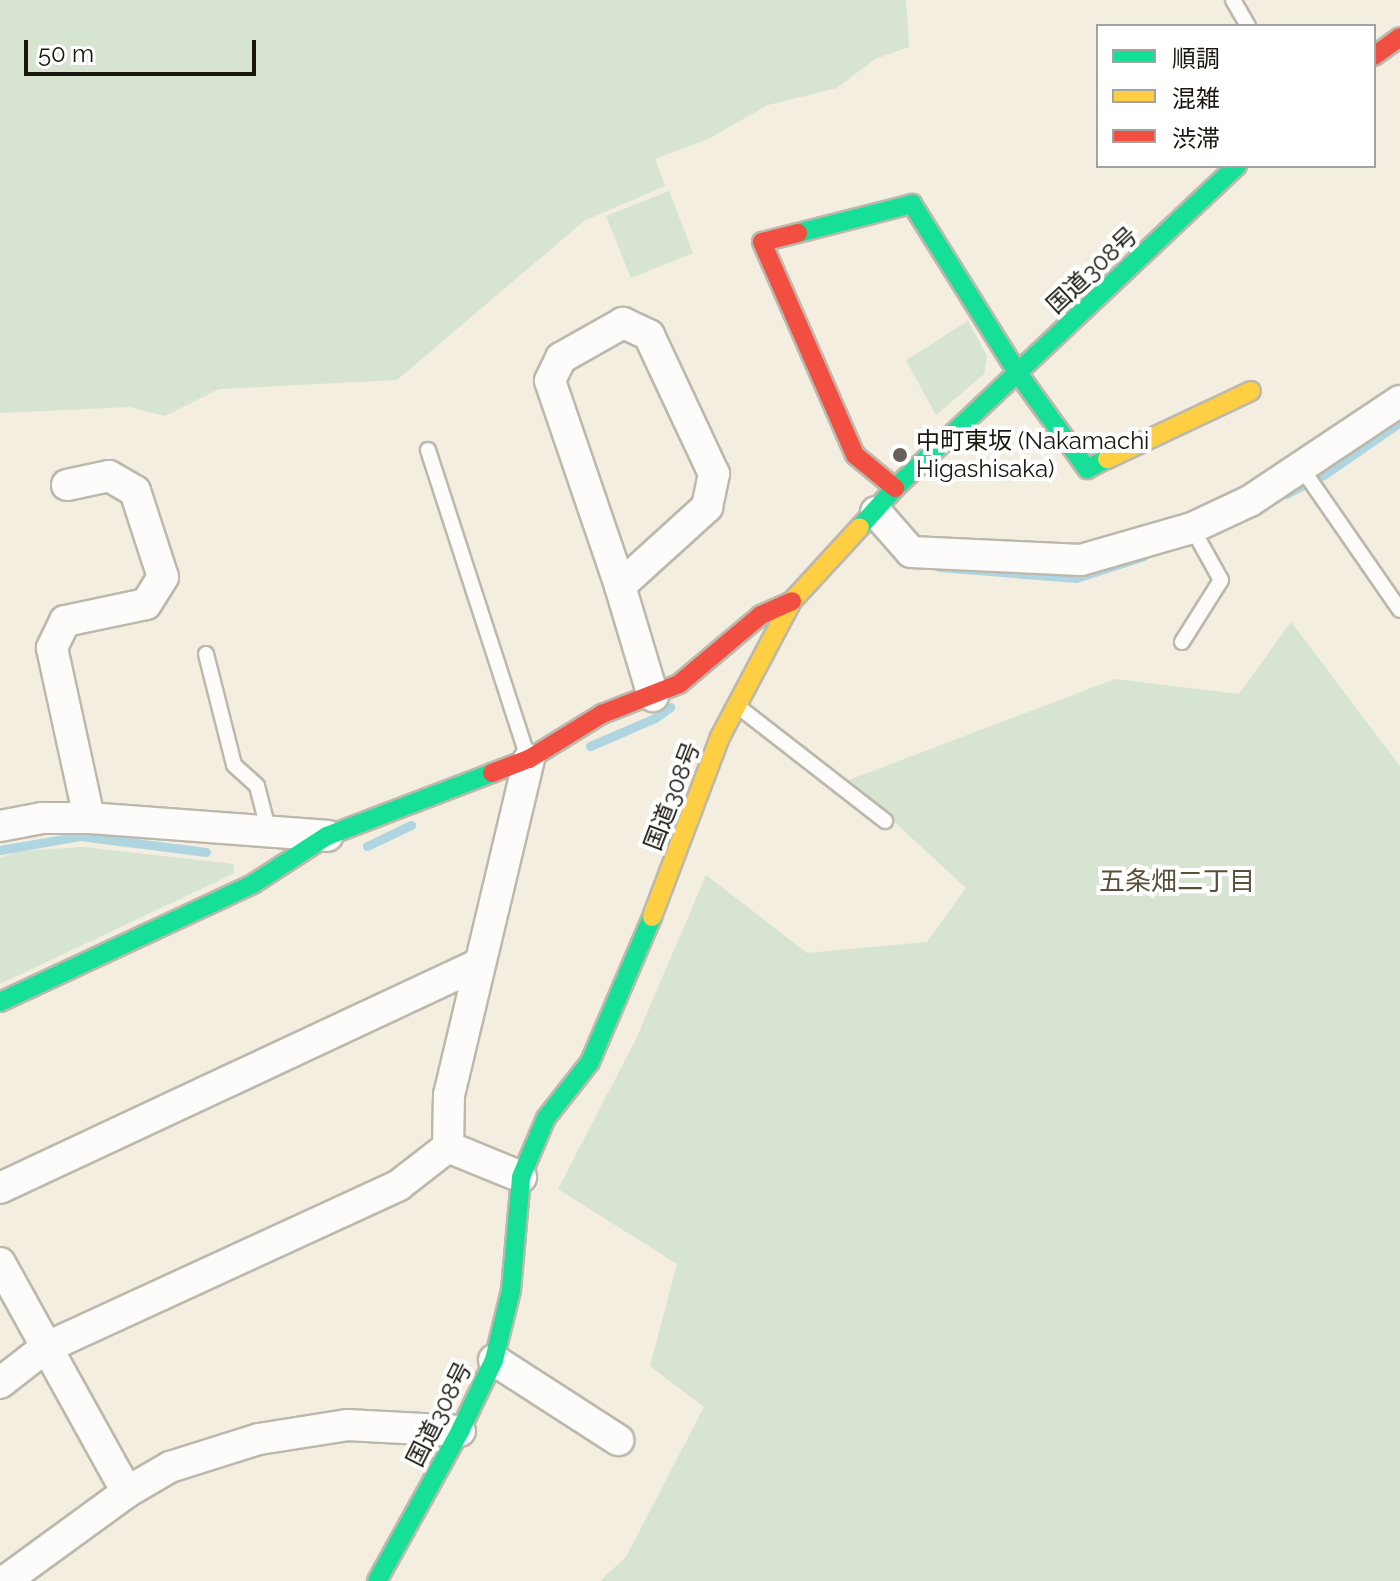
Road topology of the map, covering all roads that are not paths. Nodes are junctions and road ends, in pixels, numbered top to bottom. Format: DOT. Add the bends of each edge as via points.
graph roads {
  1 [pos="1233,0"];
  2 [pos="1247,24"];
  3 [pos="1400,37"];
  4 [pos="1376,55"];
  5 [pos="1235,168"];
  6 [pos="1017,372"];
  7 [pos="1251,391"];
  8 [pos="1400,401"];
  9 [pos="428,450"];
  10 [pos="1303,470"];
  11 [pos="67,485"];
  12 [pos="895,488"];
  13 [pos="876,512"];
  14 [pos="1192,528"];
  15 [pos="620,586"];
  16 [pos="792,601"];
  17 [pos="1400,610"];
  18 [pos="1182,642"];
  19 [pos="206,654"];
  20 [pos="653,696"];
  21 [pos="737,705"];
  22 [pos="529,759"];
  23 [pos="89,818"];
  24 [pos="885,821"];
  25 [pos="0,826"];
  26 [pos="269,832"];
  27 [pos="327,836"];
  28 [pos="477,965"];
  29 [pos="0,1002"];
  30 [pos="448,1147"];
  31 [pos="521,1177"];
  32 [pos="0,1188"];
  33 [pos="0,1263"];
  34 [pos="45,1348"];
  35 [pos="494,1360"];
  36 [pos="0,1383"];
  37 [pos="460,1431"];
  38 [pos="618,1440"];
  39 [pos="127,1492"];
  40 [pos="5,1581"];
  41 [pos="377,1581"];
  1 -- 2 [label="lane"];
  3 -- 4 [label="main road"];
  5 -- 6 [label="main road, 国道308号"];
  6 -- 7 [label="main road" via="1087,469"];
  6 -- 12 [label="main road, 国道308号"];
  6 -- 12 [label="main road" via="912,204 762,242 855,455"];
  8 -- 10 [label="street"];
  9 -- 22 [label="lane"];
  10 -- 14 [label="street"];
  10 -- 17 [label="lane"];
  11 -- 23 [label="street" via="109,476 135,491 163,577 146,604 65,621 52,648"];
  12 -- 13 [label="main road, 国道308号"];
  13 -- 14 [label="street" via="911,552 1081,560"];
  13 -- 16 [label="main road, 国道308号"];
  14 -- 18 [label="lane" via="1221,580"];
  15 -- 15 [label="street" via="707,507 714,474 649,335 623,323 561,358 550,381"];
  15 -- 20 [label="street"];
  16 -- 20 [label="main road" via="761,615 679,684"];
  16 -- 21 [label="main road, 国道308号"];
  19 -- 26 [label="lane" via="234,765 257,786"];
  20 -- 22 [label="main road" via="602,714"];
  21 -- 24 [label="lane"];
  21 -- 31 [label="main road, 国道308号" via="590,1062 546,1118"];
  22 -- 27 [label="main road"];
  22 -- 28 [label="street"];
  23 -- 25 [label="street" via="42,818"];
  23 -- 26 [label="street"];
  26 -- 27 [label="street"];
  27 -- 29 [label="main road" via="253,884"];
  28 -- 30 [label="street" via="449,1095"];
  28 -- 32 [label="street"];
  30 -- 31 [label="street"];
  30 -- 34 [label="street" via="399,1185"];
  31 -- 35 [label="main road, 国道308号" via="511,1290"];
  33 -- 34 [label="street"];
  34 -- 36 [label="street"];
  34 -- 39 [label="street"];
  35 -- 37 [label="main road, 国道308号"];
  35 -- 38 [label="street"];
  37 -- 39 [label="street" via="347,1425 259,1439 170,1467"];
  37 -- 41 [label="main road, 国道308号"];
  39 -- 40 [label="street"];
}
